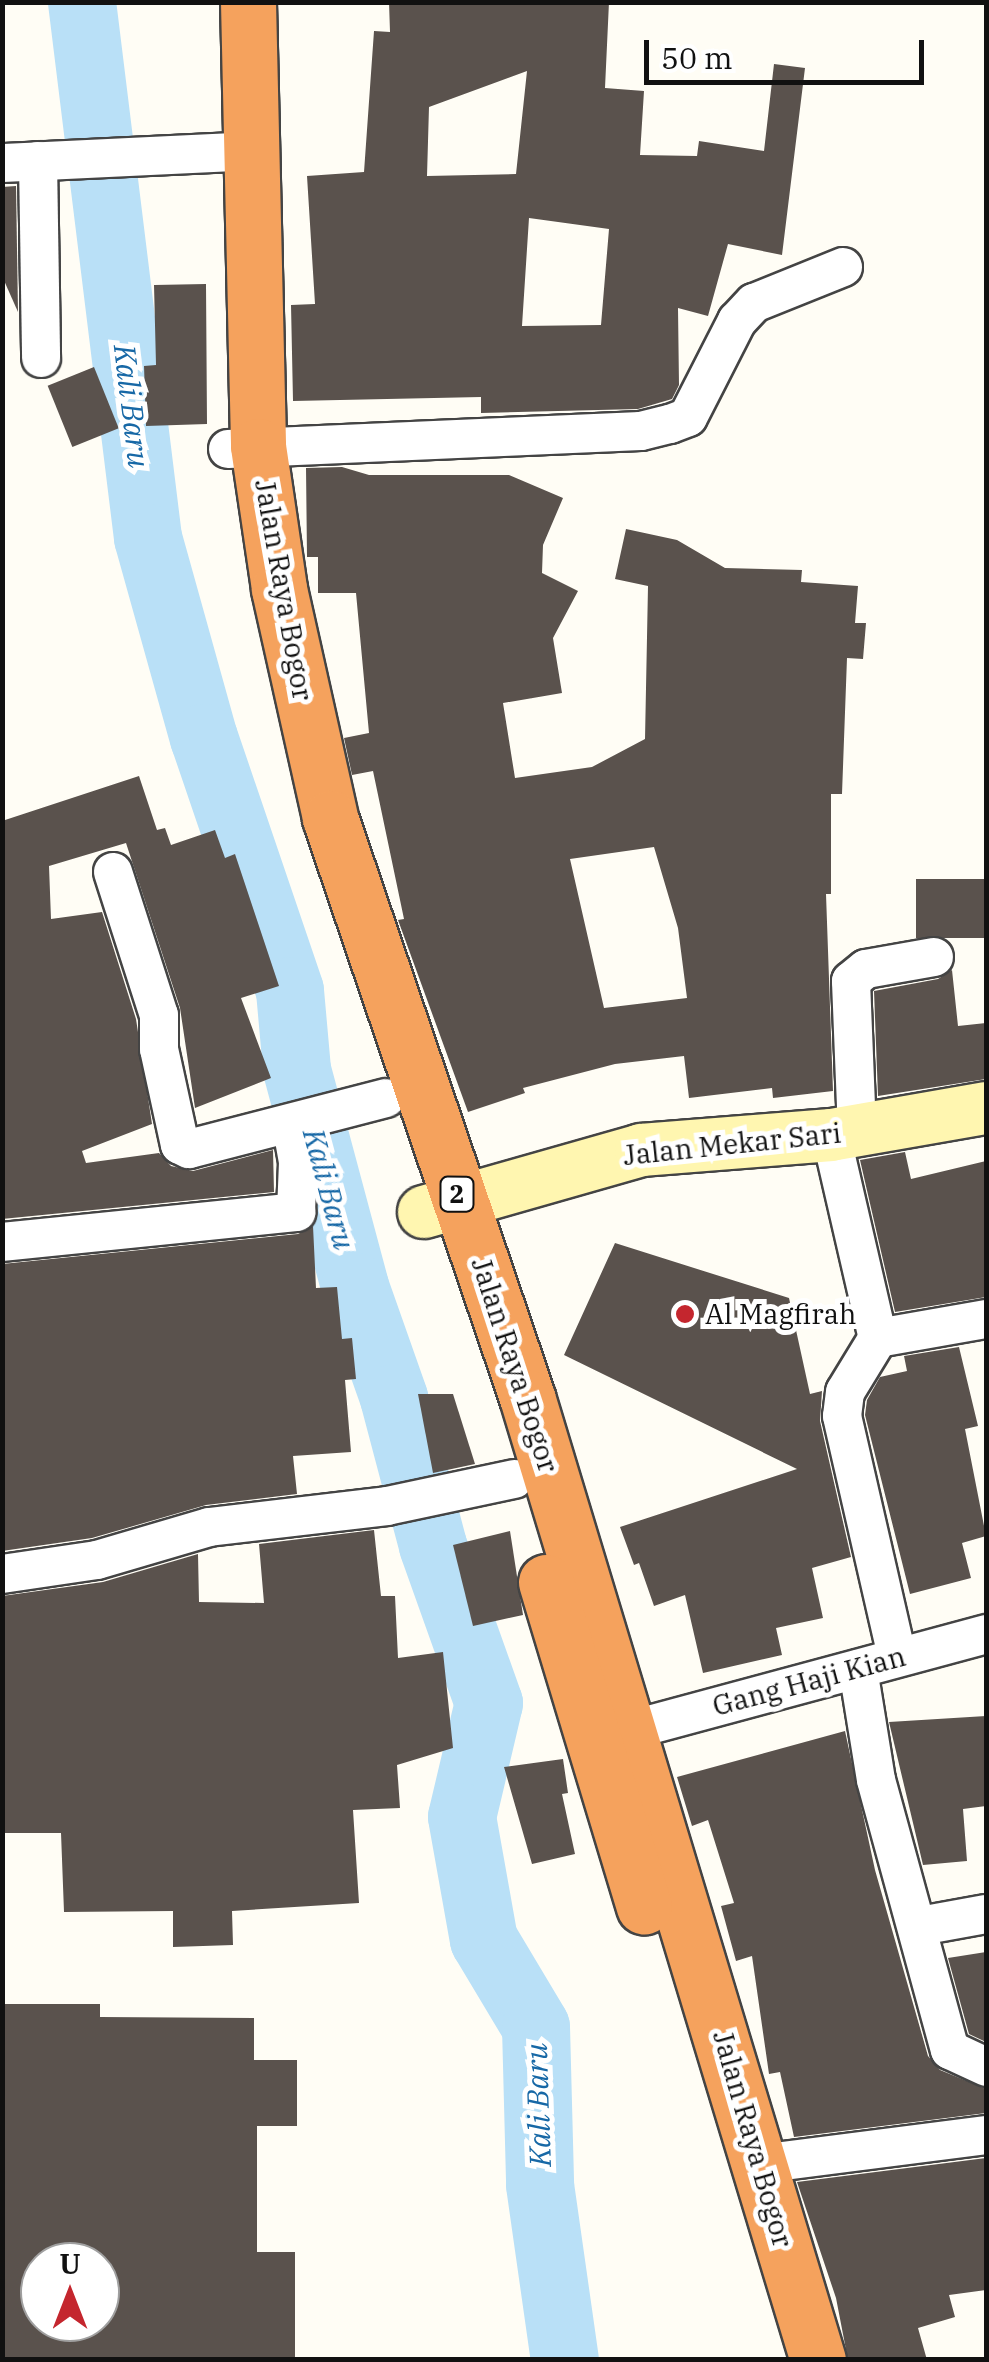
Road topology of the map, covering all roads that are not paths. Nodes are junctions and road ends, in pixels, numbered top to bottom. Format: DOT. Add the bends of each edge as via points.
graph roads {
  1 [pos="212,2"];
  2 [pos="248,2"];
  3 [pos="234,151"];
  4 [pos="34,162"];
  5 [pos="843,267"];
  6 [pos="41,358"];
  7 [pos="243,448"];
  8 [pos="113,872"];
  9 [pos="934,956"];
  10 [pos="363,1104"];
  11 [pos="986,1108"];
  12 [pos="293,1123"];
  13 [pos="844,1133"];
  14 [pos="442,1206"];
  15 [pos="2,1242"];
  16 [pos="986,1319"];
  17 [pos="878,1338"];
  18 [pos="509,1402"];
  19 [pos="514,1479"];
  20 [pos="2,1574"];
  21 [pos="986,1634"];
  22 [pos="897,1656"];
  23 [pos="858,1669"];
  24 [pos="632,1730"];
  25 [pos="986,1914"];
  26 [pos="920,1926"];
  27 [pos="986,2068"];
  28 [pos="986,2135"];
  29 [pos="760,2164"];
  30 [pos="781,2360"];
  31 [pos="818,2360"];
  1 -- 3 [label="highway, Jalan Raya Bogor / 2"];
  2 -- 3 [label="highway, Jalan Raya Bogor / 2"];
  3 -- 4 [label="street"];
  3 -- 7 [label="highway, Jalan Raya Bogor / 2"];
  4 -- 6 [label="street"];
  5 -- 7 [label="street" via="754,303 736,321 688,417 670,424 642,431"];
  7 -- 10 [label="highway, Jalan Raya Bogor / 2" via="248,598"];
  7 -- 14 [label="highway, Jalan Raya Bogor / 2" via="330,818"];
  8 -- 12 [label="street" via="159,1015 159,1049 180,1145 189,1149"];
  9 -- 13 [label="street" via="866,969 851,981"];
  10 -- 12 [label="street"];
  10 -- 14 [label="highway, Jalan Raya Bogor / 2"];
  11 -- 13 [label="main road, Jalan Mekar Sari"];
  12 -- 15 [label="street" via="296,1212"];
  13 -- 14 [label="main road, Jalan Mekar Sari" via="642,1150"];
  13 -- 17 [label="street"];
  14 -- 18 [label="highway, Jalan Raya Bogor / 2"];
  16 -- 17 [label="street"];
  17 -- 22 [label="street" via="845,1392 842,1416"];
  18 -- 19 [label="highway, Jalan Raya Bogor / 2"];
  18 -- 24 [label="highway, Jalan Raya Bogor / 2"];
  19 -- 20 [label="street" via="387,1506 224,1524 97,1560"];
  19 -- 30 [label="highway, Jalan Raya Bogor / 2"];
  21 -- 22 [label="street, Gang Haji Kian"];
  22 -- 23 [label="street, Gang Haji Kian"];
  23 -- 24 [label="street, Gang Haji Kian"];
  23 -- 26 [label="street" via="876,1780"];
  24 -- 29 [label="highway, Jalan Raya Bogor / 2"];
  25 -- 26 [label="street"];
  26 -- 27 [label="street" via="950,2050"];
  28 -- 29 [label="street"];
  29 -- 31 [label="highway, Jalan Raya Bogor / 2"];
}
